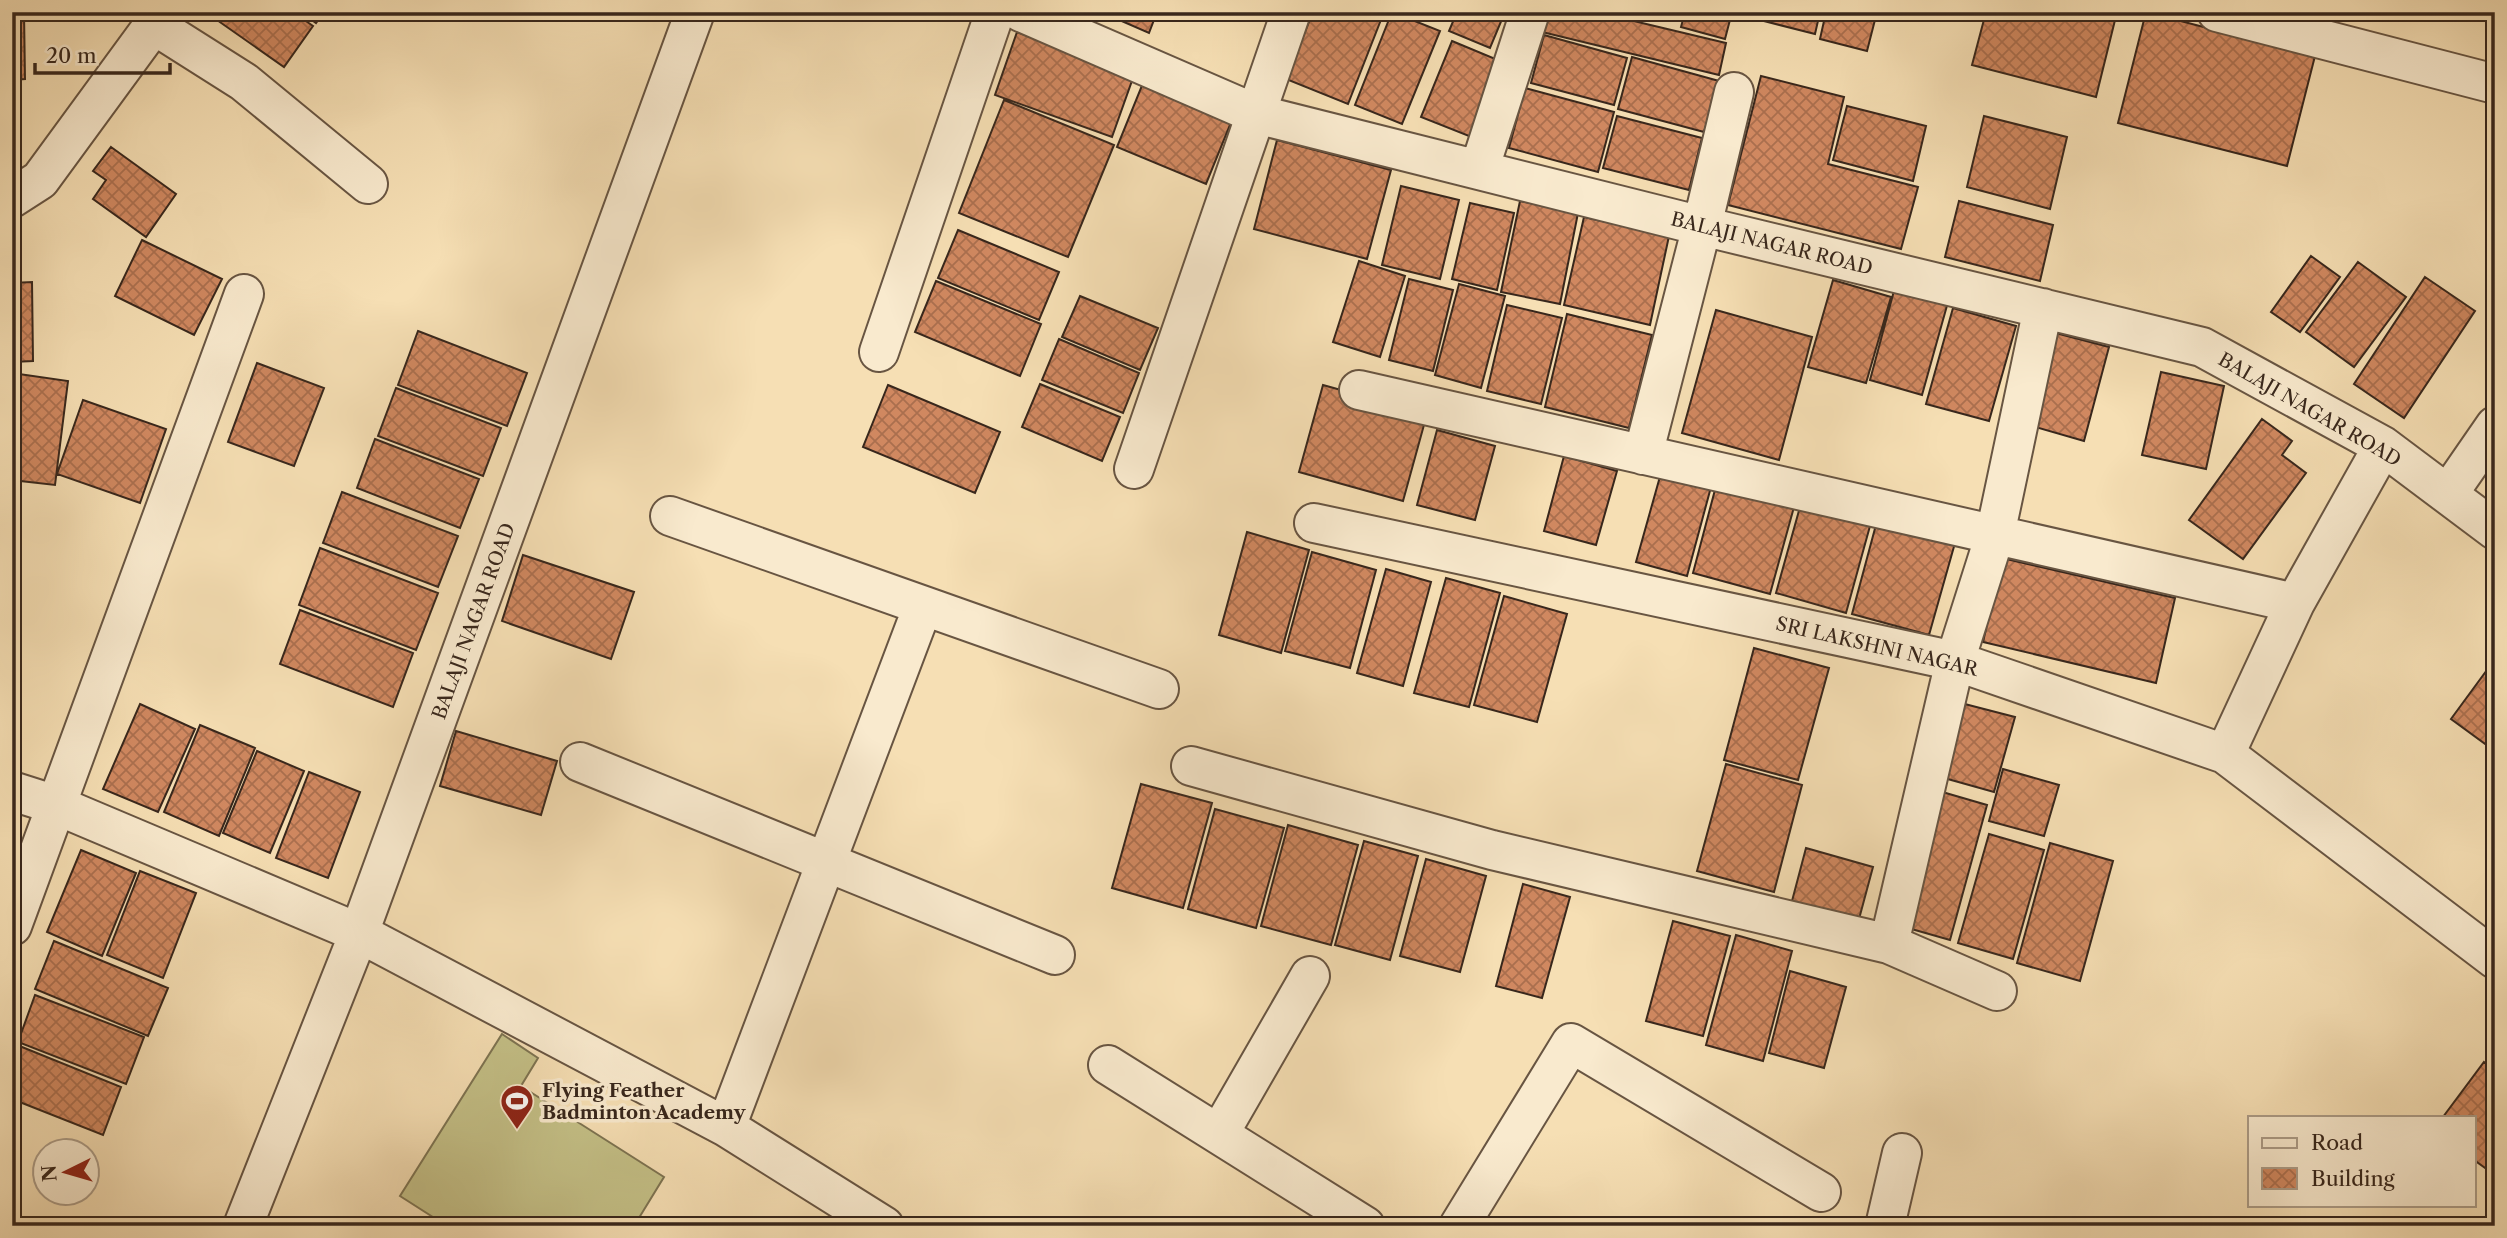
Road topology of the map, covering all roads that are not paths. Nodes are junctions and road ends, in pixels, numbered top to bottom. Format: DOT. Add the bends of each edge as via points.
graph roads {
  1 [pos="695,12"];
  2 [pos="995,12"];
  3 [pos="1021,12"];
  4 [pos="1291,12"];
  5 [pos="1530,12"];
  6 [pos="2217,12"];
  7 [pos="159,18"];
  8 [pos="2495,84"];
  9 [pos="1734,92"];
  10 [pos="1256,114"];
  11 [pos="1479,170"];
  12 [pos="368,184"];
  13 [pos="12,198"];
  14 [pos="1702,226"];
  15 [pos="244,295"];
  16 [pos="2043,308"];
  17 [pos="878,352"];
  18 [pos="1359,390"];
  19 [pos="2495,426"];
  20 [pos="2383,446"];
  21 [pos="1643,455"];
  22 [pos="1134,469"];
  23 [pos="2448,494"];
  24 [pos="670,516"];
  25 [pos="1314,523"];
  26 [pos="2495,530"];
  27 [pos="1995,535"];
  28 [pos="2295,603"];
  29 [pos="923,606"];
  30 [pos="1955,661"];
  31 [pos="1159,689"];
  32 [pos="2225,754"];
  33 [pos="580,762"];
  34 [pos="1191,766"];
  35 [pos="12,791"];
  36 [pos="57,805"];
  37 [pos="826,863"];
  38 [pos="12,926"];
  39 [pos="359,933"];
  40 [pos="1889,944"];
  41 [pos="1055,955"];
  42 [pos="2495,959"];
  43 [pos="1310,976"];
  44 [pos="1997,991"];
  45 [pos="1108,1065"];
  46 [pos="726,1127"];
  47 [pos="1219,1135"];
  48 [pos="1902,1153"];
  49 [pos="1821,1192"];
  50 [pos="243,1226"];
  51 [pos="884,1226"];
  52 [pos="1365,1226"];
  53 [pos="1459,1226"];
  54 [pos="1885,1226"];
  1 -- 39 [label="street, BALAJI NAGAR ROAD"];
  2 -- 17 [label="street"];
  3 -- 10 [label="street, BALAJI NAGAR ROAD"];
  4 -- 10 [label="street"];
  5 -- 11 [label="street"];
  6 -- 8 [label="street"];
  7 -- 12 [label="street"];
  7 -- 13 [label="street" via="40,180"];
  9 -- 14 [label="street"];
  10 -- 11 [label="street, BALAJI NAGAR ROAD"];
  10 -- 22 [label="street"];
  11 -- 14 [label="street, BALAJI NAGAR ROAD"];
  14 -- 16 [label="street, BALAJI NAGAR ROAD"];
  14 -- 21 [label="street"];
  15 -- 36 [label="street"];
  16 -- 20 [label="street, BALAJI NAGAR ROAD" via="2202,347"];
  16 -- 27 [label="street"];
  18 -- 21 [label="street"];
  19 -- 23 [label="street"];
  20 -- 23 [label="street, BALAJI NAGAR ROAD"];
  20 -- 28 [label="street"];
  21 -- 27 [label="street"];
  23 -- 26 [label="street, BALAJI NAGAR ROAD"];
  24 -- 29 [label="street"];
  25 -- 30 [label="street, SRI LAKSHNI NAGAR"];
  27 -- 28 [label="street"];
  27 -- 30 [label="street"];
  28 -- 32 [label="street"];
  29 -- 31 [label="street"];
  29 -- 37 [label="street"];
  30 -- 32 [label="street, SRI LAKSHNI NAGAR"];
  30 -- 40 [label="street"];
  32 -- 42 [label="street, SRI LAKSHNI NAGAR"];
  33 -- 37 [label="street"];
  34 -- 40 [label="street" via="1492,850"];
  35 -- 36 [label="street"];
  36 -- 38 [label="street"];
  36 -- 39 [label="street"];
  37 -- 41 [label="street"];
  37 -- 46 [label="street"];
  39 -- 46 [label="street"];
  39 -- 50 [label="street, BALAJI NAGAR ROAD"];
  40 -- 44 [label="street"];
  43 -- 47 [label="street"];
  45 -- 47 [label="street"];
  46 -- 51 [label="street"];
  47 -- 52 [label="street"];
  48 -- 54 [label="street"];
  49 -- 53 [label="street" via="1571,1043"];
}
